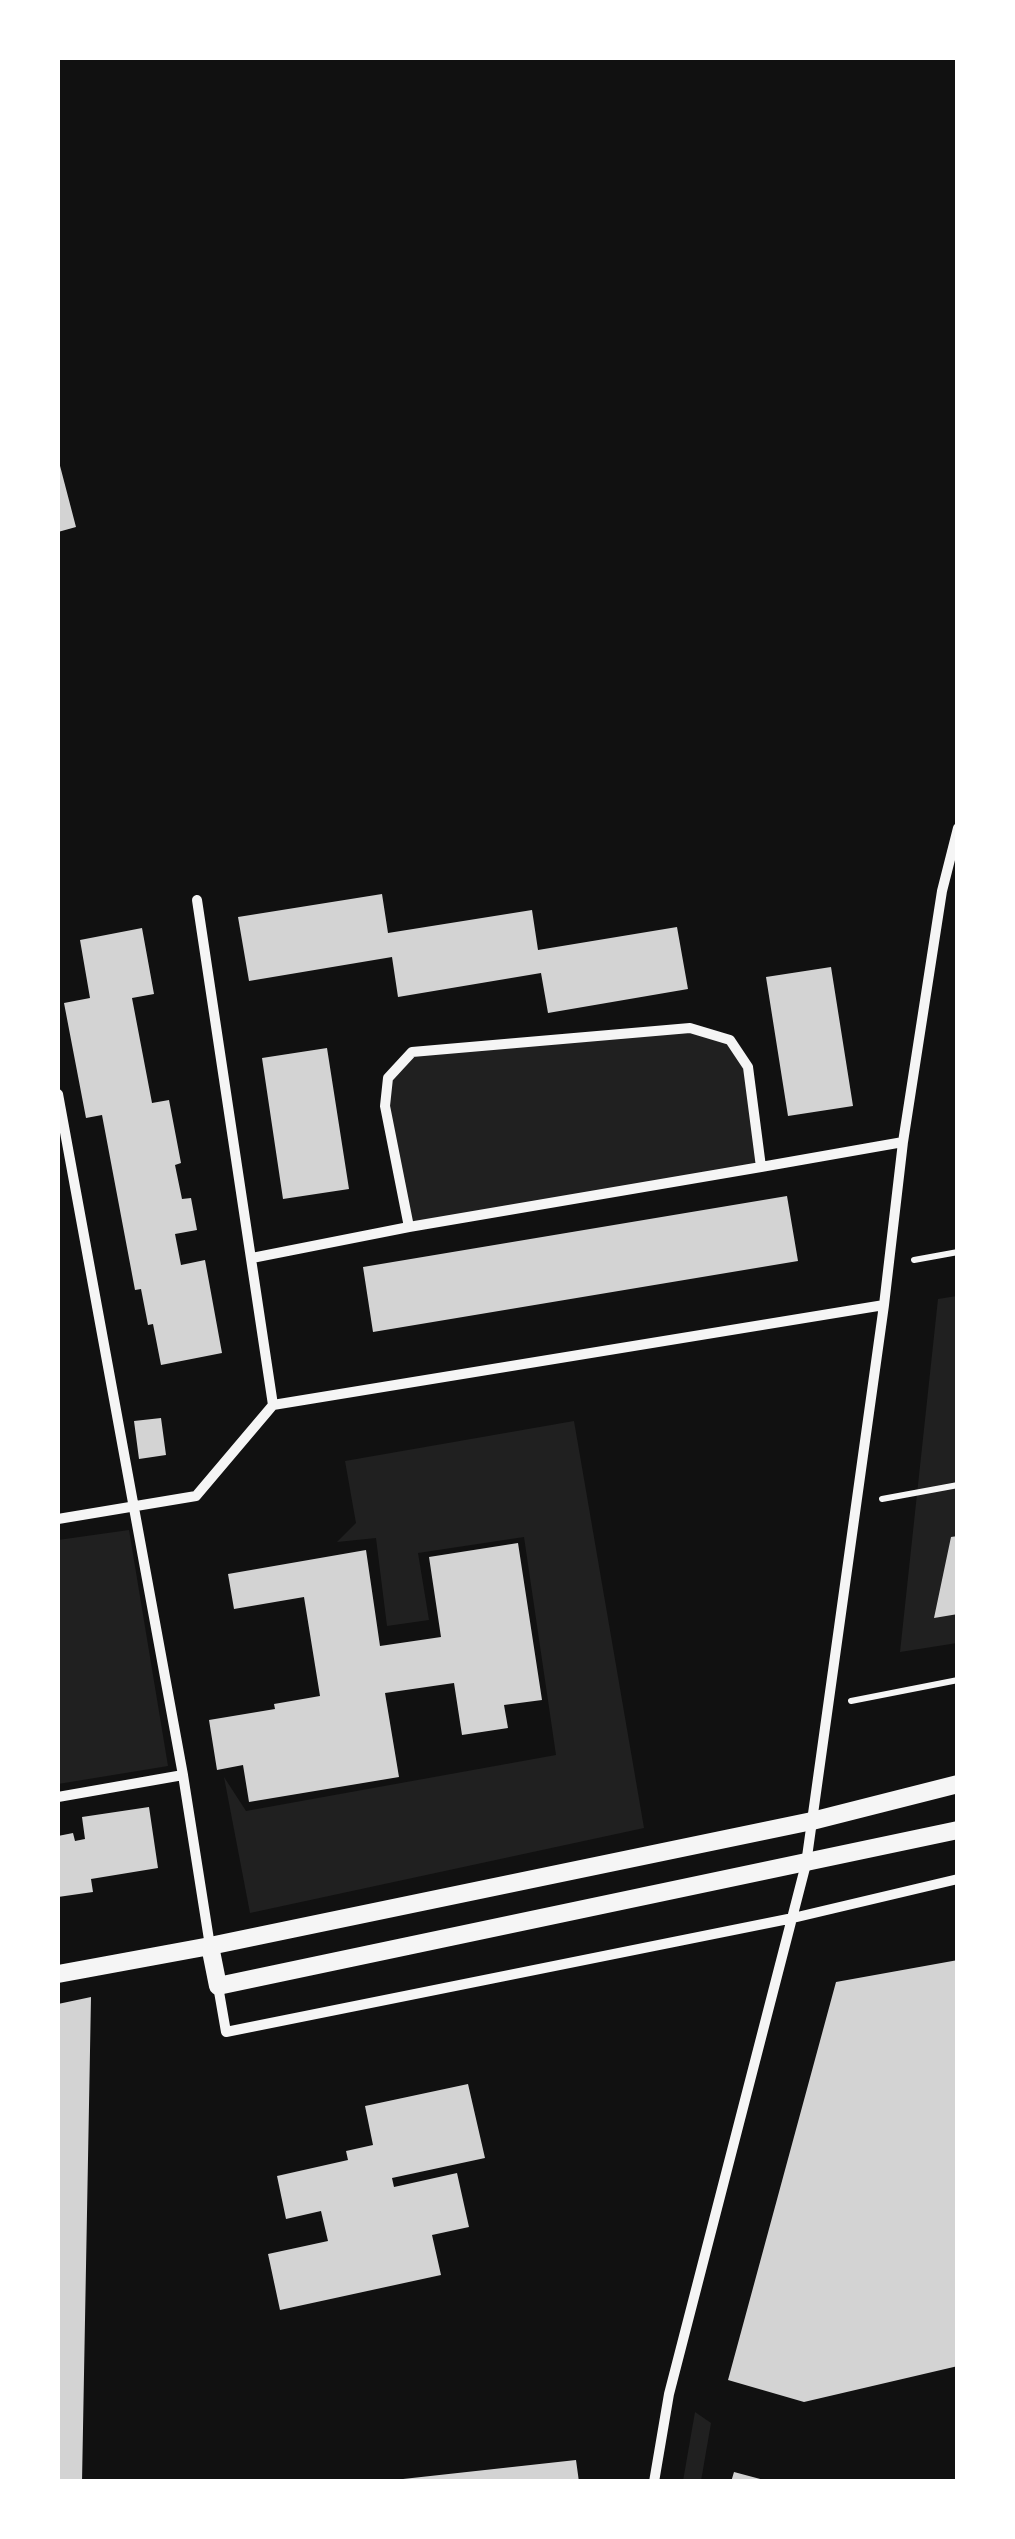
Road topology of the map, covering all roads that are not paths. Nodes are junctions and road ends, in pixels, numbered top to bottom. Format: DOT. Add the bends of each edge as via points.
graph roads {
  1 [pos="958,828"];
  2 [pos="198,900"];
  3 [pos="58,1094"];
  4 [pos="902,1142"];
  5 [pos="761,1166"];
  6 [pos="409,1227"];
  7 [pos="252,1258"];
  8 [pos="884,1305"];
  9 [pos="272,1406"];
  10 [pos="135,1508"];
  11 [pos="58,1519"];
  12 [pos="183,1776"];
  13 [pos="958,1784"];
  14 [pos="58,1798"];
  15 [pos="812,1821"];
  16 [pos="958,1830"];
  17 [pos="806,1864"];
  18 [pos="958,1879"];
  19 [pos="793,1918"];
  20 [pos="210,1946"];
  21 [pos="58,1974"];
  22 [pos="218,1986"];
  23 [pos="654,2482"];
  1 -- 4 [label="street"];
  2 -- 7 [label="street"];
  3 -- 10 [label="street"];
  4 -- 5 [label="street"];
  4 -- 8 [label="street"];
  5 -- 6 [label="street"];
  5 -- 6 [label="street" via="748,1067 730,1040 690,1028 412,1052 388,1078 385,1106"];
  6 -- 7 [label="street"];
  7 -- 9 [label="street"];
  8 -- 9 [label="street"];
  8 -- 15 [label="street"];
  9 -- 10 [label="street" via="196,1496"];
  10 -- 11 [label="street"];
  10 -- 12 [label="street"];
  12 -- 14 [label="street"];
  12 -- 20 [label="street"];
  13 -- 15 [label="street"];
  15 -- 17 [label="street"];
  15 -- 20 [label="street"];
  16 -- 17 [label="street"];
  17 -- 19 [label="street"];
  17 -- 22 [label="street"];
  18 -- 19 [label="street"];
  19 -- 22 [label="street" via="226,2032"];
  19 -- 23 [label="street" via="669,2394"];
  20 -- 21 [label="street"];
  20 -- 22 [label="street"];
}
